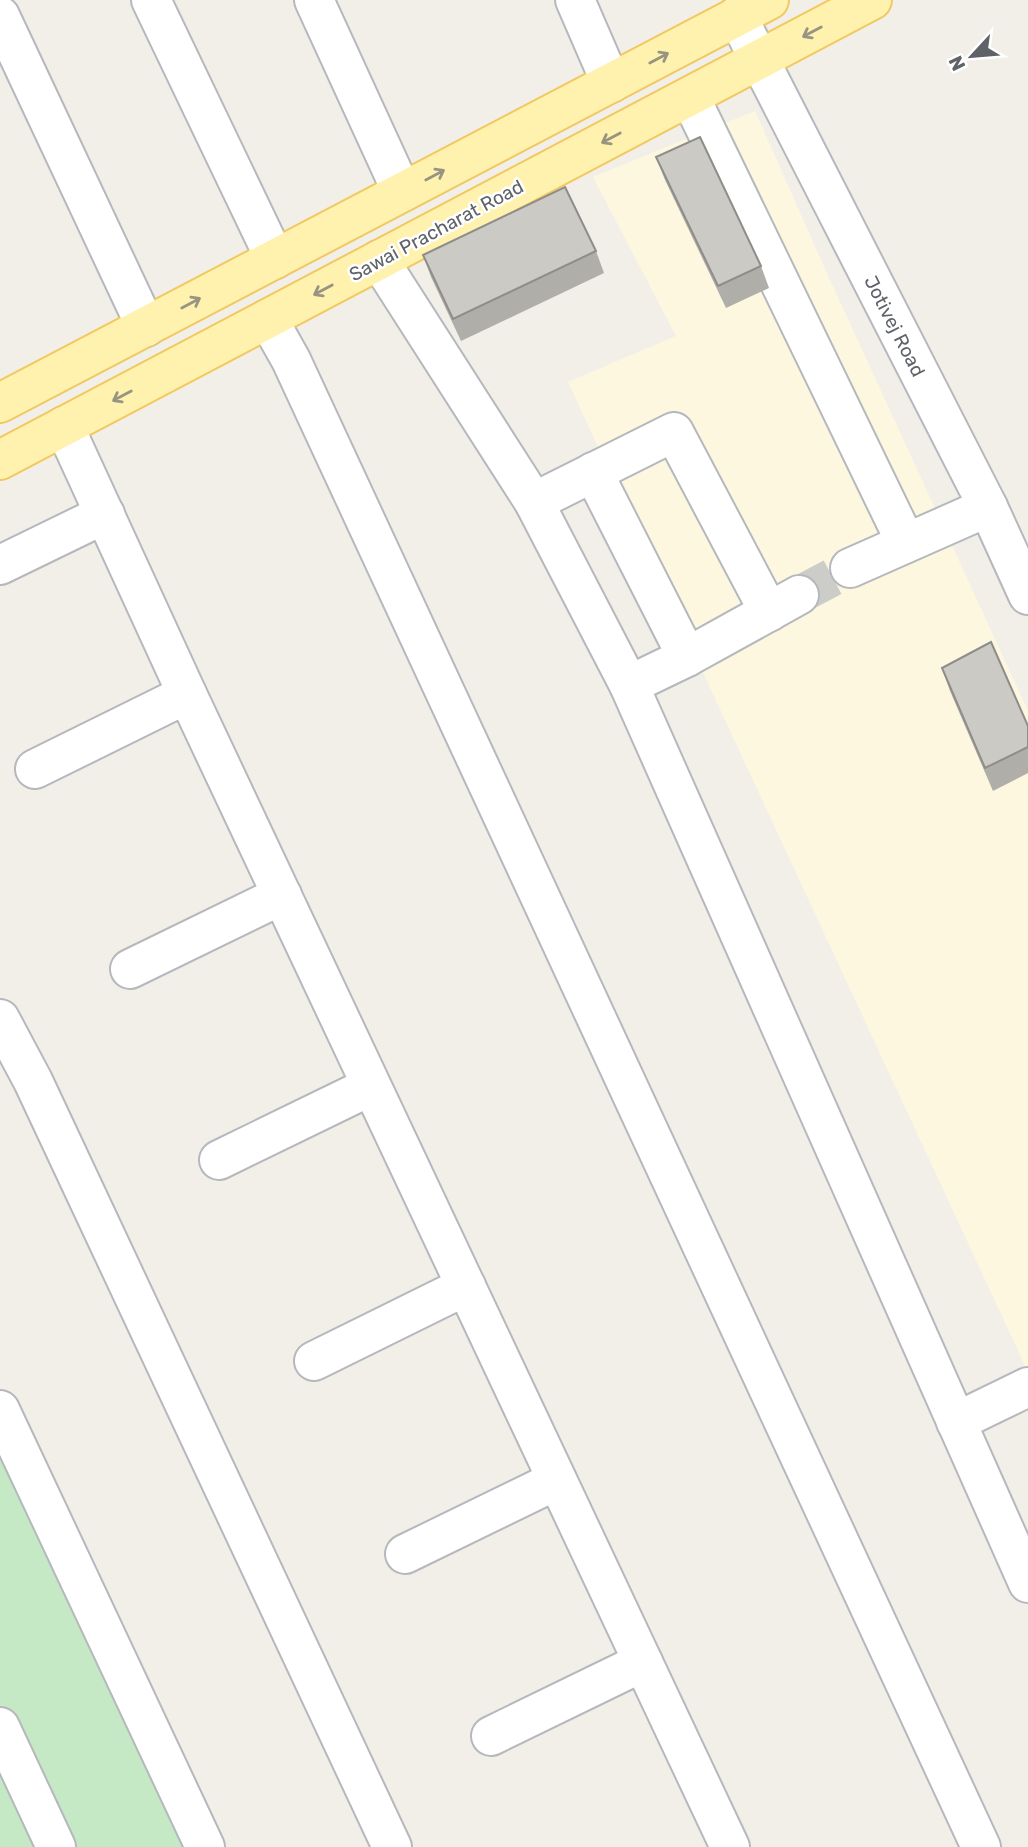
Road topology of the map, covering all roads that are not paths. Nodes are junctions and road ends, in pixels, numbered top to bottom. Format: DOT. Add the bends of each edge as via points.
graph roads {
  1 [pos="151,0"];
  2 [pos="314,0"];
  3 [pos="575,0"];
  4 [pos="872,0"];
  5 [pos="754,6"];
  6 [pos="0,16"];
  7 [pos="759,60"];
  8 [pos="611,83"];
  9 [pos="690,97"];
  10 [pos="402,192"];
  11 [pos="275,259"];
  12 [pos="379,260"];
  13 [pos="268,319"];
  14 [pos="146,327"];
  15 [pos="0,403"];
  16 [pos="64,426"];
  17 [pos="0,460"];
  18 [pos="593,472"];
  19 [pos="534,502"];
  20 [pos="988,507"];
  21 [pos="105,514"];
  22 [pos="906,543"];
  23 [pos="0,565"];
  24 [pos="850,568"];
  25 [pos="1028,595"];
  26 [pos="687,657"];
  27 [pos="629,685"];
  28 [pos="187,694"];
  29 [pos="35,769"];
  30 [pos="282,895"];
  31 [pos="130,969"];
  32 [pos="0,1019"];
  33 [pos="371,1086"];
  34 [pos="219,1160"];
  35 [pos="466,1286"];
  36 [pos="314,1361"];
  37 [pos="1028,1387"];
  38 [pos="0,1410"];
  39 [pos="956,1422"];
  40 [pos="557,1480"];
  41 [pos="405,1554"];
  42 [pos="1028,1583"];
  43 [pos="643,1662"];
  44 [pos="0,1727"];
  45 [pos="491,1736"];
  46 [pos="56,1847"];
  47 [pos="205,1847"];
  48 [pos="392,1847"];
  49 [pos="730,1847"];
  50 [pos="981,1847"];
  1 -- 11 [label="street"];
  2 -- 10 [label="street"];
  3 -- 8 [label="street"];
  4 -- 7 [label="main road, Sawai Pracharat Road, one-way"];
  5 -- 7 [label="street, Jotivej Road"];
  8 -- 5 [label="main road, one-way"];
  6 -- 14 [label="street"];
  7 -- 9 [label="main road, Sawai Pracharat Road"];
  7 -- 20 [label="street, Jotivej Road"];
  10 -- 8 [label="main road, one-way"];
  9 -- 12 [label="main road, Sawai Pracharat Road, one-way"];
  9 -- 22 [label="street"];
  10 -- 11 [label="main road"];
  14 -- 11 [label="main road, one-way"];
  12 -- 13 [label="main road, Sawai Pracharat Road, one-way"];
  12 -- 19 [label="street"];
  13 -- 16 [label="main road, Sawai Pracharat Road, one-way"];
  13 -- 50 [label="street" via="297,372"];
  14 -- 15 [label="main road"];
  16 -- 17 [label="main road, Sawai Pracharat Road"];
  16 -- 21 [label="street"];
  18 -- 19 [label="street"];
  18 -- 26 [label="street"];
  18 -- 26 [label="street" via="674,432 784,604"];
  19 -- 27 [label="street"];
  20 -- 22 [label="street"];
  20 -- 25 [label="street, Jotivej Road"];
  21 -- 23 [label="street"];
  21 -- 28 [label="street"];
  22 -- 24 [label="street"];
  26 -- 27 [label="street"];
  27 -- 39 [label="street"];
  28 -- 29 [label="street"];
  28 -- 30 [label="street"];
  30 -- 31 [label="street"];
  30 -- 33 [label="street"];
  32 -- 48 [label="street"];
  33 -- 34 [label="street"];
  33 -- 35 [label="street"];
  35 -- 36 [label="street"];
  35 -- 40 [label="street"];
  37 -- 39 [label="street"];
  38 -- 47 [label="street"];
  39 -- 42 [label="street"];
  40 -- 41 [label="street"];
  40 -- 43 [label="street"];
  43 -- 45 [label="street"];
  43 -- 49 [label="street"];
  44 -- 46 [label="street"];
}
